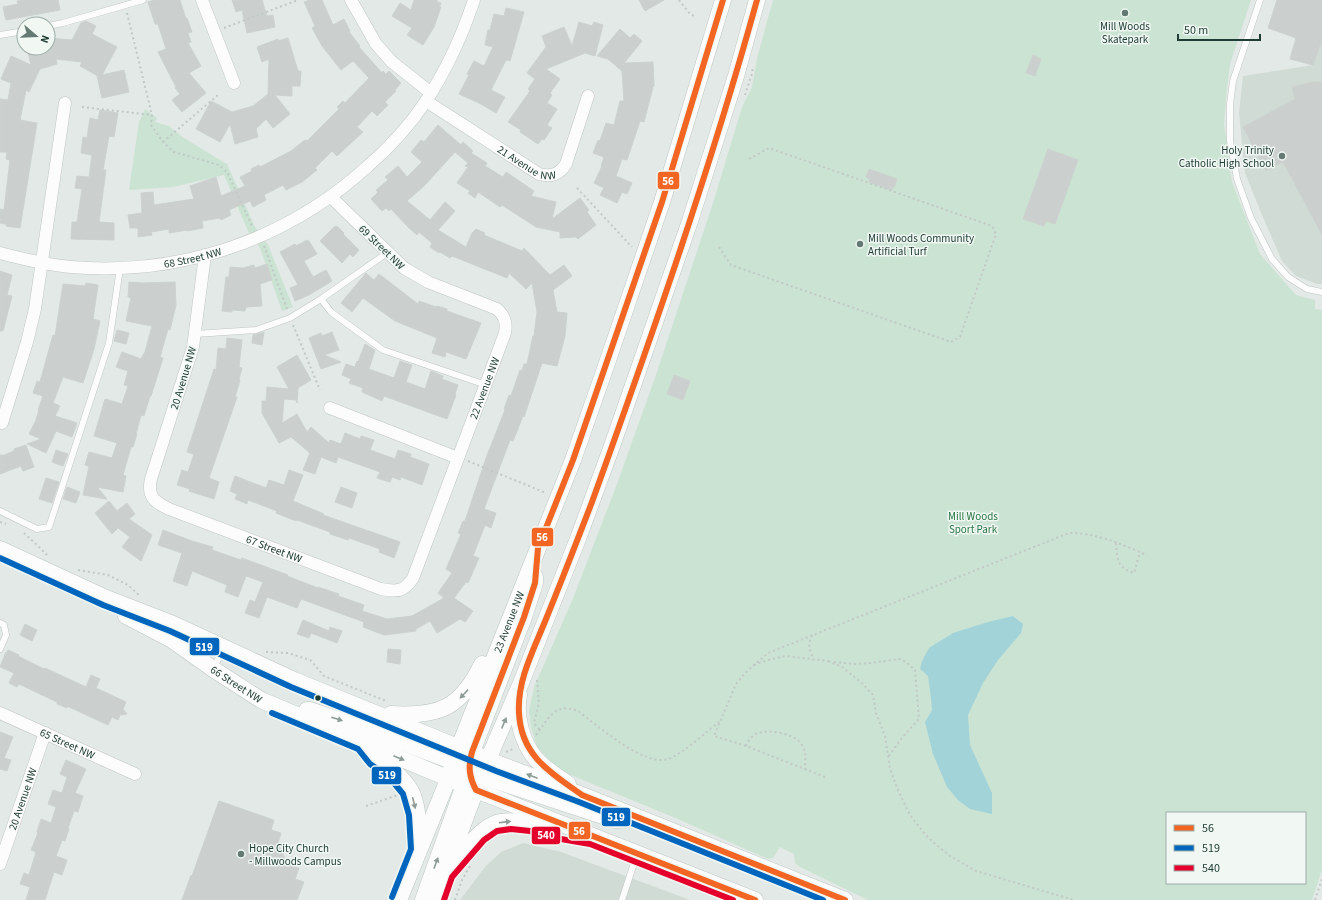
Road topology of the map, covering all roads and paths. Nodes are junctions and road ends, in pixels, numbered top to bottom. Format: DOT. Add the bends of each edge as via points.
graph roads {
  1 [pos="143,0"];
  2 [pos="202,0"];
  3 [pos="298,0"];
  4 [pos="351,0"];
  5 [pos="474,0"];
  6 [pos="679,0"];
  7 [pos="723,0"];
  8 [pos="757,0"];
  9 [pos="1260,0"];
  10 [pos="125,5"];
  11 [pos="696,17"];
  12 [pos="56,24"];
  13 [pos="222,29"];
  14 [pos="16,32"];
  15 [pos="0,35"];
  16 [pos="752,74"];
  17 [pos="234,83"];
  18 [pos="748,88"];
  19 [pos="218,95"];
  20 [pos="588,96"];
  21 [pos="428,97"];
  22 [pos="65,103"];
  23 [pos="82,107"];
  24 [pos="152,115"];
  25 [pos="163,142"];
  26 [pos="749,159"];
  27 [pos="577,188"];
  28 [pos="332,197"];
  29 [pos="254,230"];
  30 [pos="720,246"];
  31 [pos="632,247"];
  32 [pos="387,253"];
  33 [pos="0,254"];
  34 [pos="205,255"];
  35 [pos="41,263"];
  36 [pos="120,268"];
  37 [pos="1322,292"];
  38 [pos="321,299"];
  39 [pos="504,317"];
  40 [pos="195,334"];
  41 [pos="486,386"];
  42 [pos="330,408"];
  43 [pos="2,423"];
  44 [pos="463,459"];
  45 [pos="546,493"];
  46 [pos="152,497"];
  47 [pos="0,511"];
  48 [pos="0,522"];
  49 [pos="11,527"];
  50 [pos="23,532"];
  51 [pos="1116,543"];
  52 [pos="538,548"];
  53 [pos="0,549"];
  54 [pos="1140,552"];
  55 [pos="1147,555"];
  56 [pos="48,557"];
  57 [pos="70,574"];
  58 [pos="400,590"];
  59 [pos="142,598"];
  60 [pos="0,623"];
  61 [pos="507,626"];
  62 [pos="813,634"];
  63 [pos="223,648"];
  64 [pos="0,649"];
  65 [pos="264,652"];
  66 [pos="815,659"];
  67 [pos="828,661"];
  68 [pos="753,666"];
  69 [pos="213,669"];
  70 [pos="521,683"];
  71 [pos="391,703"];
  72 [pos="286,711"];
  73 [pos="0,713"];
  74 [pos="379,714"];
  75 [pos="721,720"];
  76 [pos="540,730"];
  77 [pos="45,733"];
  78 [pos="363,742"];
  79 [pos="746,746"];
  80 [pos="888,758"];
  81 [pos="488,759"];
  82 [pos="805,769"];
  83 [pos="465,770"];
  84 [pos="134,774"];
  85 [pos="825,777"];
  86 [pos="400,794"];
  87 [pos="582,795"];
  88 [pos="366,806"];
  89 [pos="642,819"];
  90 [pos="592,836"];
  91 [pos="419,850"];
  92 [pos="637,853"];
  93 [pos="472,863"];
  94 [pos="0,864"];
  95 [pos="445,873"];
  96 [pos="1322,879"];
  97 [pos="399,900"];
  98 [pos="422,900"];
  99 [pos="435,900"];
  100 [pos="455,900"];
  101 [pos="622,900"];
  102 [pos="755,900"];
  103 [pos="844,900"];
  104 [pos="1074,900"];
  105 [pos="1315,900"];
  1 -- 10 [label="lane"];
  2 -- 17 [label="street"];
  3 -- 13 [label="path"];
  4 -- 21 [label="street, 21 Avenue NW" via="376,44"];
  5 -- 21 [label="street" via="455,50"];
  6 -- 11 [label="path" via="690,14"];
  7 -- 52 [label="main road, 23 Avenue NW" via="650,239 573,460"];
  8 -- 70 [label="main road" via="736,76 668,288 579,536"];
  9 -- 37 [label="lane" via="1233,81 1230,141 1236,179 1251,218 1272,259 1288,277 1307,289"];
  10 -- 12 [label="lane"];
  10 -- 24 [label="path"];
  14 -- 15 [label="lane"];
  16 -- 18 [label="path"];
  19 -- 25 [label="path"];
  20 -- 21 [label="street, 21 Avenue NW" via="566,164 556,175 547,176 539,174"];
  21 -- 28 [label="street" via="387,148"];
  22 -- 35 [label="street"];
  23 -- 24 [label="path"];
  24 -- 25 [label="path" via="151,125"];
  25 -- 29 [label="path" via="174,152 219,165 227,172"];
  26 -- 30 [label="path" via="769,148 992,226 996,234 960,337 951,342 731,265"];
  27 -- 31 [label="path"];
  28 -- 32 [label="street, 69 Street NW"];
  28 -- 34 [label="street, 68 Street NW" via="259,238"];
  32 -- 38 [label="lane"];
  32 -- 39 [label="street, 69 Street NW" via="420,278 491,306"];
  33 -- 35 [label="street, 68 Street NW"];
  34 -- 36 [label="street, 68 Street NW" via="179,262"];
  34 -- 40 [label="street, 20 Avenue NW"];
  35 -- 36 [label="street, 68 Street NW" via="77,268"];
  35 -- 43 [label="street" via="31,326"];
  36 -- 47 [label="lane" via="109,343 49,527 37,529"];
  38 -- 40 [label="lane" via="290,318 256,330"];
  38 -- 41 [label="lane" via="331,312 383,350"];
  39 -- 41 [label="street, 22 Avenue NW" via="505,333"];
  40 -- 46 [label="street, 20 Avenue NW" via="149,486"];
  41 -- 44 [label="street, 22 Avenue NW"];
  42 -- 44 [label="street"];
  44 -- 45 [label="path"];
  44 -- 58 [label="street, 22 Avenue NW" via="413,578"];
  46 -- 58 [label="street, 67 Street NW" via="169,509 374,586 389,591"];
  48 -- 49 [label="path"];
  50 -- 56 [label="path"];
  51 -- 54 [label="path"];
  51 -- 54 [label="path" via="1117,560 1127,571 1134,573"];
  51 -- 62 [label="path" via="1092,534 1069,533"];
  52 -- 61 [label="main road, 23 Avenue NW"];
  52 -- 83 [label="main road" via="535,583 524,617"];
  53 -- 57 [label="main road, 66 Street NW"];
  54 -- 55 [label="path"];
  57 -- 59 [label="path" via="108,575 128,585"];
  57 -- 63 [label="main road, 66 Street NW" via="106,598 172,624"];
  57 -- 69 [label="main road, 66 Street NW" via="126,615 172,640"];
  60 -- 64 [label="lane" via="4,625 6,635"];
  61 -- 74 [label="main road, one-way" via="472,684 460,698 445,709 414,715"];
  61 -- 83 [label="main road, 23 Avenue NW"];
  62 -- 66 [label="path" via="810,639 810,650"];
  62 -- 68 [label="path" via="768,653"];
  63 -- 69 [label="lane"];
  63 -- 74 [label="main road, 66 Street NW"];
  65 -- 71 [label="path" via="288,653 310,660 324,676"];
  66 -- 67 [label="path"];
  66 -- 68 [label="path" via="785,656"];
  67 -- 80 [label="path" via="842,667 867,687 872,695 885,736"];
  67 -- 80 [label="path" via="854,664 900,659 915,670 919,719"];
  68 -- 75 [label="path" via="736,684"];
  69 -- 72 [label="main road, 66 Street NW" via="261,700"];
  81 -- 70 [label="main road, one-way"];
  70 -- 87 [label="main road" via="518,709 520,727 531,753 544,767"];
  72 -- 78 [label="main road, 66 Street NW"];
  72 -- 83 [label="main road, one-way" via="310,710 383,735"];
  73 -- 77 [label="street, 65 Street NW"];
  74 -- 83 [label="main road, 66 Street NW"];
  75 -- 76 [label="path" via="684,750 667,759 659,760 621,744 578,711 571,709 554,712"];
  75 -- 79 [label="path" via="714,736"];
  77 -- 84 [label="street, 65 Street NW"];
  77 -- 94 [label="street, 20 Avenue NW"];
  78 -- 83 [label="main road, 66 Street NW, one-way"];
  78 -- 91 [label="main road, one-way" via="410,790 417,814"];
  79 -- 82 [label="path"];
  79 -- 82 [label="path" via="758,733 781,733 802,744 806,755"];
  80 -- 104 [label="path" via="893,780 910,815 924,833 950,856 976,871"];
  81 -- 83 [label="main road, 66 Street NW"];
  87 -- 81 [label="main road, 66 Street NW, one-way"];
  82 -- 85 [label="path"];
  83 -- 89 [label="main road" via="615,820"];
  83 -- 90 [label="main road, 66 Street NW"];
  83 -- 91 [label="main road, 23 Avenue NW"];
  83 -- 95 [label="main road, 23 Avenue NW"];
  98 -- 83 [label="main road, one-way"];
  86 -- 88 [label="path"];
  87 -- 89 [label="main road, 66 Street NW"];
  89 -- 103 [label="main road, 66 Street NW"];
  90 -- 92 [label="main road, 66 Street NW"];
  95 -- 90 [label="main road, one-way" via="479,834 494,823 531,823"];
  91 -- 97 [label="main road, 23 Avenue NW"];
  92 -- 101 [label="lane"];
  92 -- 102 [label="main road, 66 Street NW"];
  93 -- 100 [label="path"];
  95 -- 99 [label="main road, 23 Avenue NW"];
  96 -- 105 [label="path"];
}
